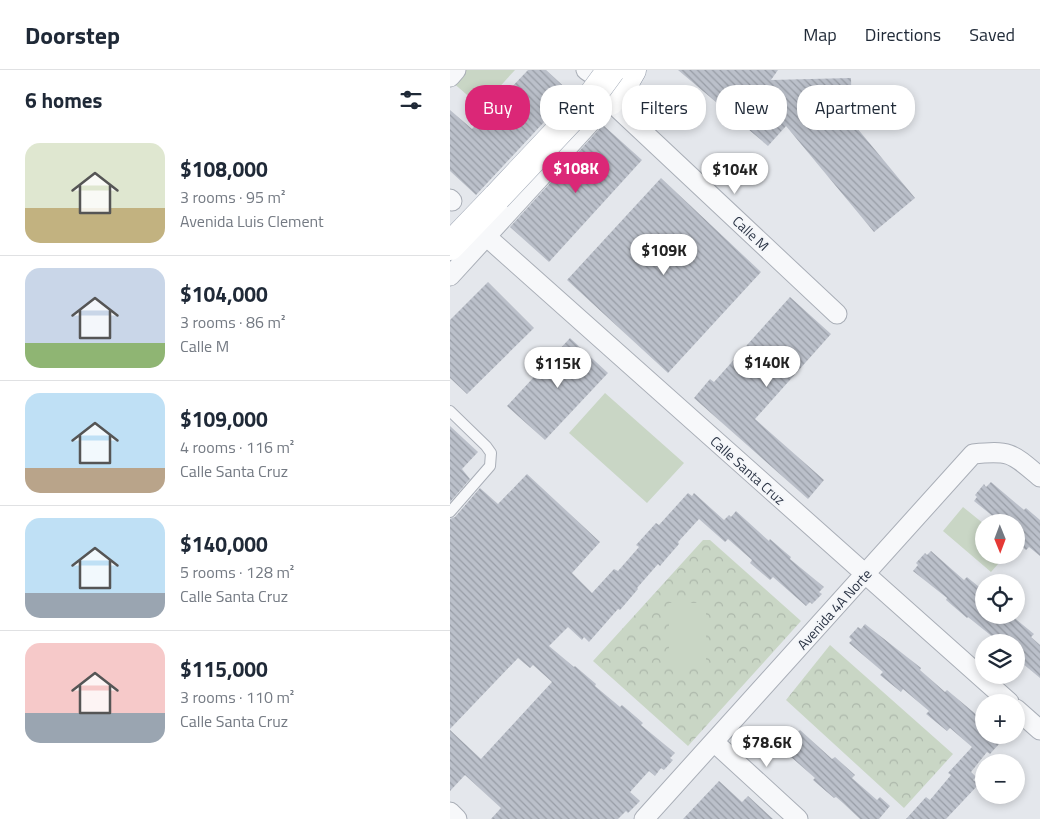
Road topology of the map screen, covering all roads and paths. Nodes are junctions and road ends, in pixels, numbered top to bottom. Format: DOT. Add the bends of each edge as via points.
graph roads {
  1 [pos="456,70"];
  2 [pos="586,70"];
  3 [pos="611,70"];
  4 [pos="632,70"];
  5 [pos="450,77"];
  6 [pos="609,85"];
  7 [pos="612,100"];
  8 [pos="612,104"];
  9 [pos="584,130"];
  10 [pos="487,237"];
  11 [pos="450,246"];
  12 [pos="450,276"];
  13 [pos="837,314"];
  14 [pos="450,411"];
  15 [pos="1040,477"];
  16 [pos="450,512"];
  17 [pos="865,574"];
  18 [pos="1000,694"];
  19 [pos="1025,717"];
  20 [pos="1040,730"];
  21 [pos="714,742"];
  22 [pos="450,812"];
  23 [pos="651,817"];
  24 [pos="457,819"];
  25 [pos="798,819"];
  1 -- 5 [label="street"];
  2 -- 6 [label="street, Calle M"];
  3 -- 11 [label="main road, bridge" via="592,96"];
  4 -- 7 [label="main road"];
  8 -- 13 [label="street, Calle M"];
  9 -- 10 [label="street"];
  10 -- 12 [label="street"];
  10 -- 17 [label="street, Calle Santa Cruz"];
  14 -- 16 [label="lane" via="492,453 490,466"];
  15 -- 17 [label="street, Avenida 4A Norte" via="1016,456 997,452 974,454"];
  17 -- 18 [label="street, Calle Santa Cruz"];
  17 -- 21 [label="street, Avenida 4A Norte"];
  19 -- 20 [label="street"];
  21 -- 23 [label="street, Avenida 4A Norte"];
  21 -- 25 [label="street"];
  22 -- 24 [label="street"];
}
